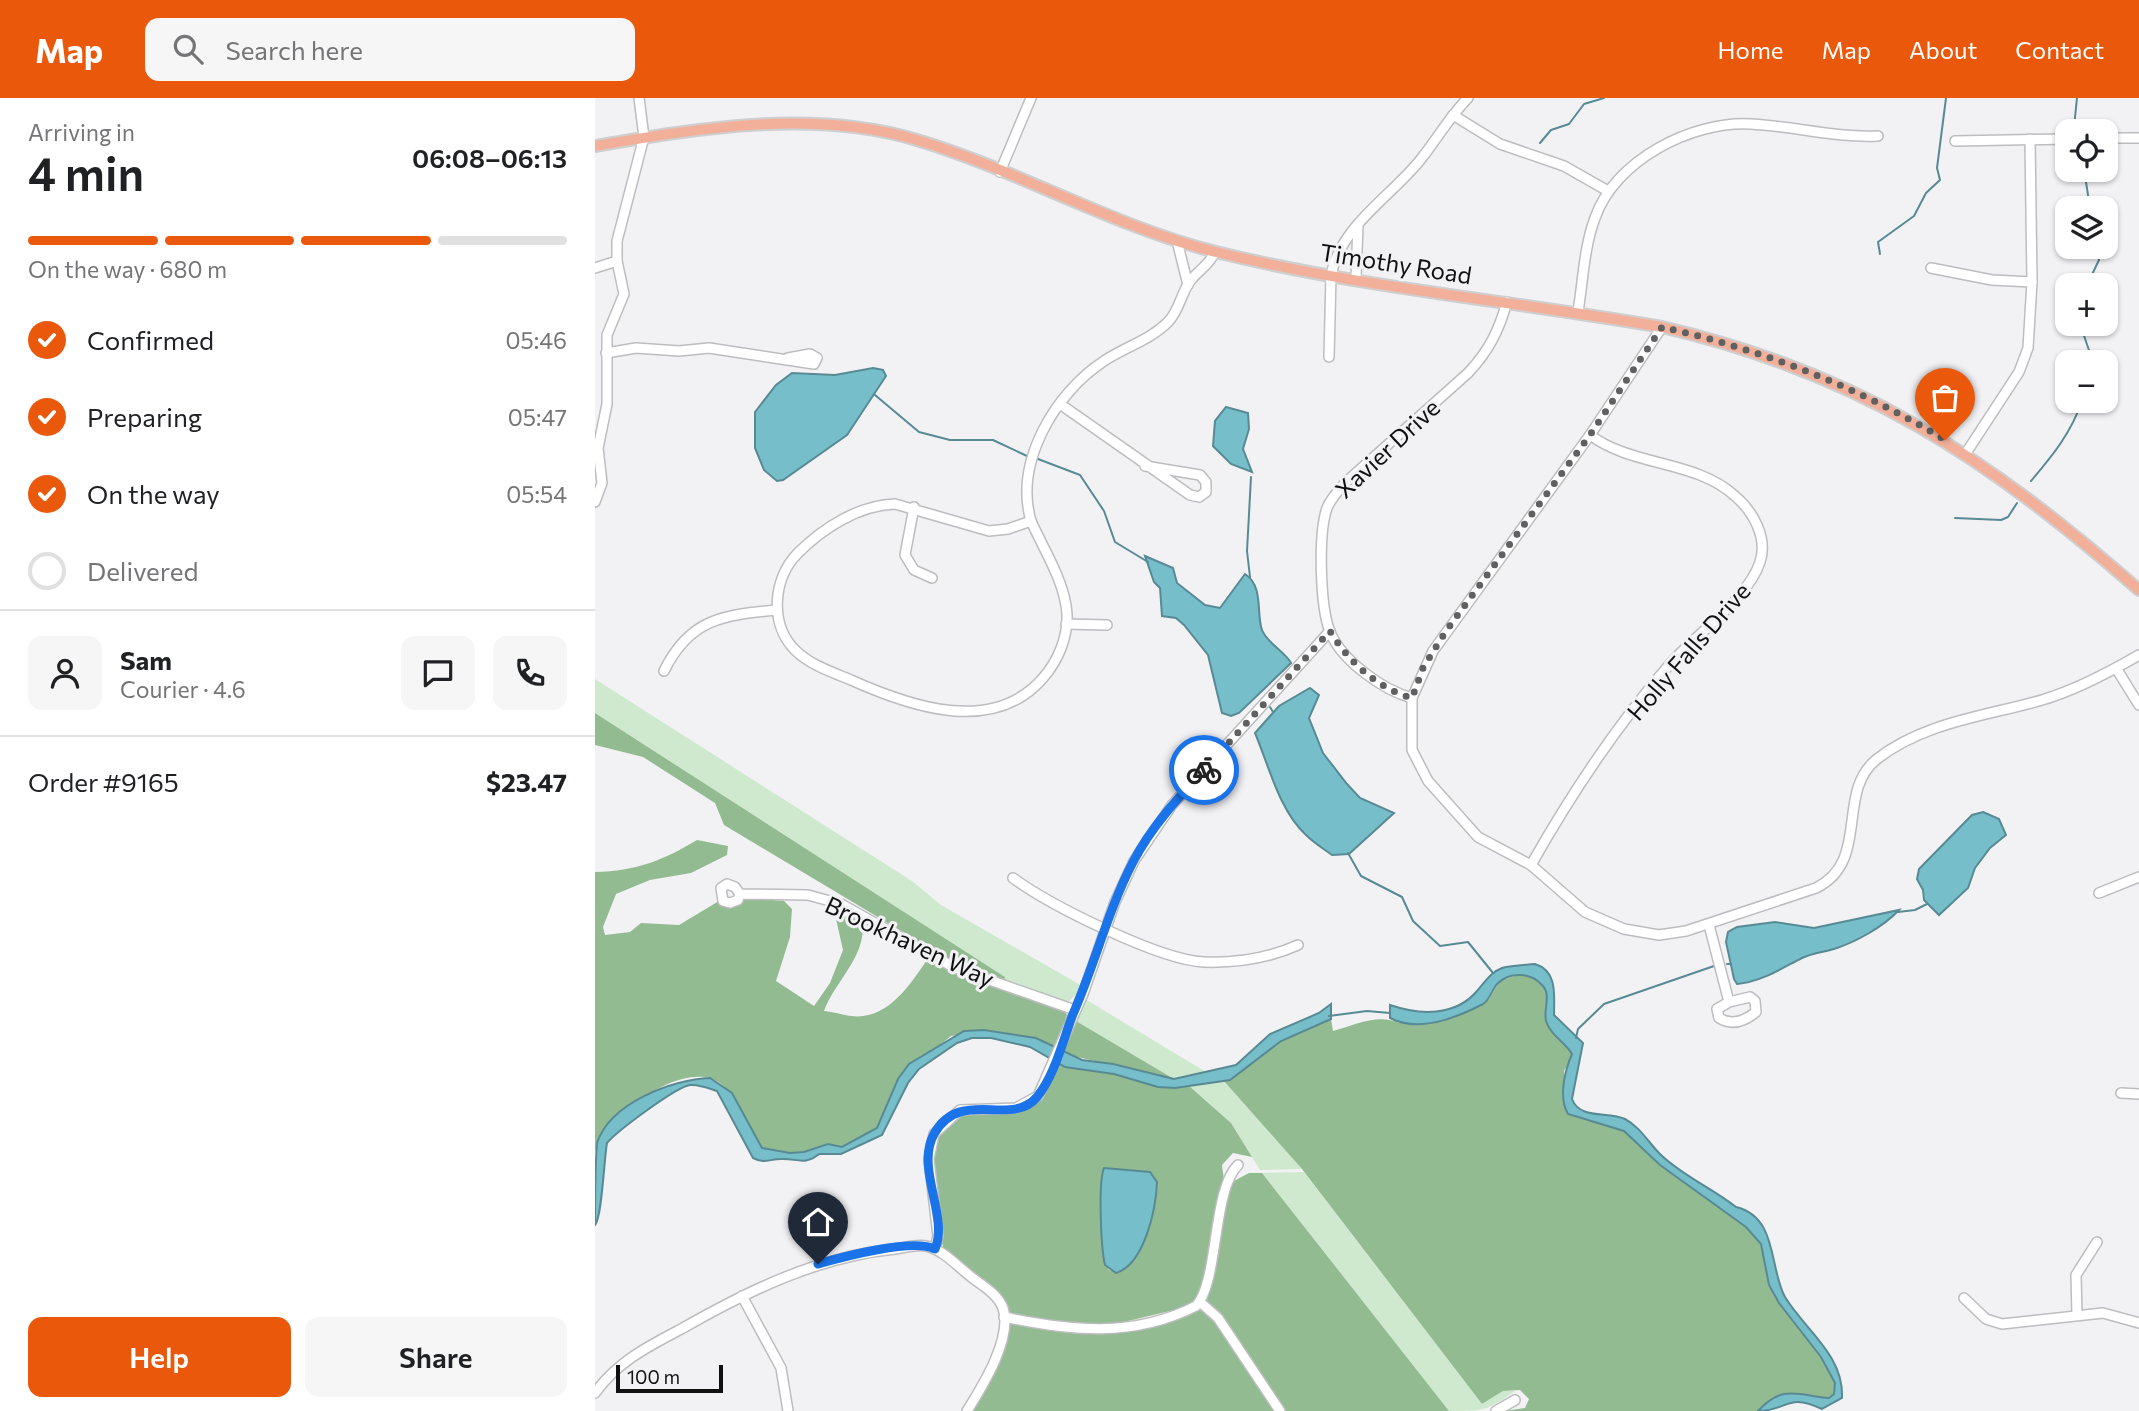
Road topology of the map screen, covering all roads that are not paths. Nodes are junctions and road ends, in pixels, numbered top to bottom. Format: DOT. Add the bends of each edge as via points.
graph roads {
  1 [pos="639,98"];
  2 [pos="1031,98"];
  3 [pos="1468,98"];
  4 [pos="1453,115"];
  5 [pos="1878,136"];
  6 [pos="644,137"];
  7 [pos="2118,138"];
  8 [pos="2139,138"];
  9 [pos="2030,139"];
  10 [pos="2055,139"];
  11 [pos="1955,141"];
  12 [pos="595,146"];
  13 [pos="1000,172"];
  14 [pos="1608,191"];
  15 [pos="1358,225"];
  16 [pos="1177,242"];
  17 [pos="1215,251"];
  18 [pos="617,261"];
  19 [pos="595,268"];
  20 [pos="1931,268"];
  21 [pos="1331,275"];
  22 [pos="1356,278"];
  23 [pos="2032,282"];
  24 [pos="1188,285"];
  25 [pos="1507,302"];
  26 [pos="1578,312"];
  27 [pos="1662,327"];
  28 [pos="606,353"];
  29 [pos="1329,357"];
  30 [pos="787,358"];
  31 [pos="1060,404"];
  32 [pos="1590,435"];
  33 [pos="1966,453"];
  34 [pos="1145,466"];
  35 [pos="595,502"];
  36 [pos="914,507"];
  37 [pos="1031,520"];
  38 [pos="932,578"];
  39 [pos="2139,590"];
  40 [pos="777,610"];
  41 [pos="1066,624"];
  42 [pos="1107,625"];
  43 [pos="1330,631"];
  44 [pos="2139,655"];
  45 [pos="2116,668"];
  46 [pos="664,671"];
  47 [pos="1412,698"];
  48 [pos="2139,705"];
  49 [pos="1531,865"];
  50 [pos="2139,877"];
  51 [pos="1013,878"];
  52 [pos="2099,893"];
  53 [pos="740,894"];
  54 [pos="1709,925"];
  55 [pos="1106,929"];
  56 [pos="1299,945"];
  57 [pos="1729,1002"];
  58 [pos="1075,1010"];
  59 [pos="2121,1093"];
  60 [pos="2139,1094"];
  61 [pos="1238,1165"];
  62 [pos="2097,1242"];
  63 [pos="935,1249"];
  64 [pos="742,1296"];
  65 [pos="1964,1298"];
  66 [pos="1200,1303"];
  67 [pos="2077,1315"];
  68 [pos="1004,1317"];
  69 [pos="2139,1323"];
  70 [pos="595,1393"];
  71 [pos="1515,1400"];
  72 [pos="788,1411"];
  73 [pos="967,1411"];
  74 [pos="1280,1411"];
  75 [pos="1496,1411"];
  1 -- 6 [label="street"];
  2 -- 13 [label="street"];
  3 -- 4 [label="street"];
  4 -- 14 [label="street" via="1500,144 1564,166"];
  4 -- 15 [label="street" via="1405,179"];
  5 -- 14 [label="street" via="1838,136 1749,124 1709,128 1655,152"];
  6 -- 12 [label="main road, Timothy Road"];
  6 -- 13 [label="main road, Timothy Road" via="766,124 830,124 916,139"];
  6 -- 18 [label="street" via="621,222"];
  7 -- 8 [label="street"];
  9 -- 10 [label="street"];
  9 -- 11 [label="street"];
  9 -- 23 [label="street"];
  13 -- 16 [label="main road, Timothy Road"];
  14 -- 26 [label="street" via="1591,230"];
  15 -- 21 [label="street"];
  15 -- 22 [label="street"];
  16 -- 17 [label="main road, Timothy Road"];
  16 -- 24 [label="street"];
  17 -- 21 [label="main road, Timothy Road"];
  17 -- 24 [label="street"];
  18 -- 19 [label="street"];
  18 -- 28 [label="street" via="624,294 607,335"];
  20 -- 23 [label="street" via="1991,280"];
  21 -- 22 [label="main road, Timothy Road"];
  21 -- 29 [label="street"];
  22 -- 25 [label="main road, Timothy Road"];
  23 -- 33 [label="street" via="2032,324 2025,360"];
  24 -- 31 [label="street" via="1169,321 1086,374"];
  25 -- 26 [label="main road, Timothy Road"];
  25 -- 43 [label="street, Xavier Drive" via="1494,340 1477,363 1346,482 1328,505 1322,551"];
  26 -- 27 [label="main road, Timothy Road"];
  27 -- 32 [label="street"];
  27 -- 33 [label="main road, Timothy Road" via="1796,366 1881,404"];
  28 -- 30 [label="street" via="636,348 709,348"];
  28 -- 35 [label="street" via="607,404 598,448 602,484"];
  31 -- 34 [label="street"];
  31 -- 37 [label="street" via="1028,466 1025,492"];
  32 -- 47 [label="street" via="1446,631 1423,668"];
  32 -- 49 [label="street, Holly Falls Drive" via="1628,456 1724,487 1751,515 1763,551 1745,586 1633,710"];
  33 -- 39 [label="main road, Timothy Road" via="2038,504"];
  34 -- 34 [label="street" via="1191,495 1199,497 1206,492 1200,475"];
  36 -- 37 [label="street" via="989,531"];
  36 -- 38 [label="street" via="905,555 914,570"];
  36 -- 40 [label="street" via="895,503 873,506 809,544 787,566"];
  37 -- 41 [label="street" via="1063,592"];
  40 -- 41 [label="street" via="785,637 809,662 905,702 953,710 998,707 1026,694 1053,665"];
  40 -- 46 [label="street" via="734,614 708,623 678,645"];
  41 -- 42 [label="street"];
  43 -- 47 [label="street, Xavier Drive" via="1346,654 1373,677"];
  43 -- 55 [label="street" via="1172,805 1134,861"];
  44 -- 45 [label="street"];
  45 -- 48 [label="street"];
  45 -- 54 [label="street" via="2057,695 1938,728 1884,754 1860,781 1849,849 1831,879"];
  47 -- 49 [label="street" via="1412,750 1427,781 1478,837"];
  49 -- 54 [label="street" via="1585,912 1624,929 1659,935"];
  50 -- 52 [label="street"];
  51 -- 55 [label="street"];
  53 -- 58 [label="street, Brookhaven Way" via="808,895 841,904 955,968"];
  54 -- 57 [label="street"];
  55 -- 56 [label="street" via="1178,958 1203,962 1251,960"];
  55 -- 58 [label="street"];
  58 -- 63 [label="street" via="1038,1096 1009,1109 960,1110 934,1134 929,1159 938,1236"];
  59 -- 60 [label="street"];
  61 -- 66 [label="street" via="1226,1187"];
  62 -- 67 [label="street" via="2076,1275"];
  63 -- 64 [label="street" via="921,1245 839,1258"];
  63 -- 68 [label="street" via="992,1292"];
  64 -- 70 [label="street" via="638,1352"];
  64 -- 72 [label="street" via="782,1368"];
  65 -- 67 [label="street" via="1986,1319 2002,1324"];
  66 -- 68 [label="street" via="1165,1317 1092,1331"];
  66 -- 74 [label="street" via="1218,1318"];
  67 -- 69 [label="street" via="2103,1312"];
  68 -- 73 [label="street" via="991,1369"];
  71 -- 75 [label="street"];
}
